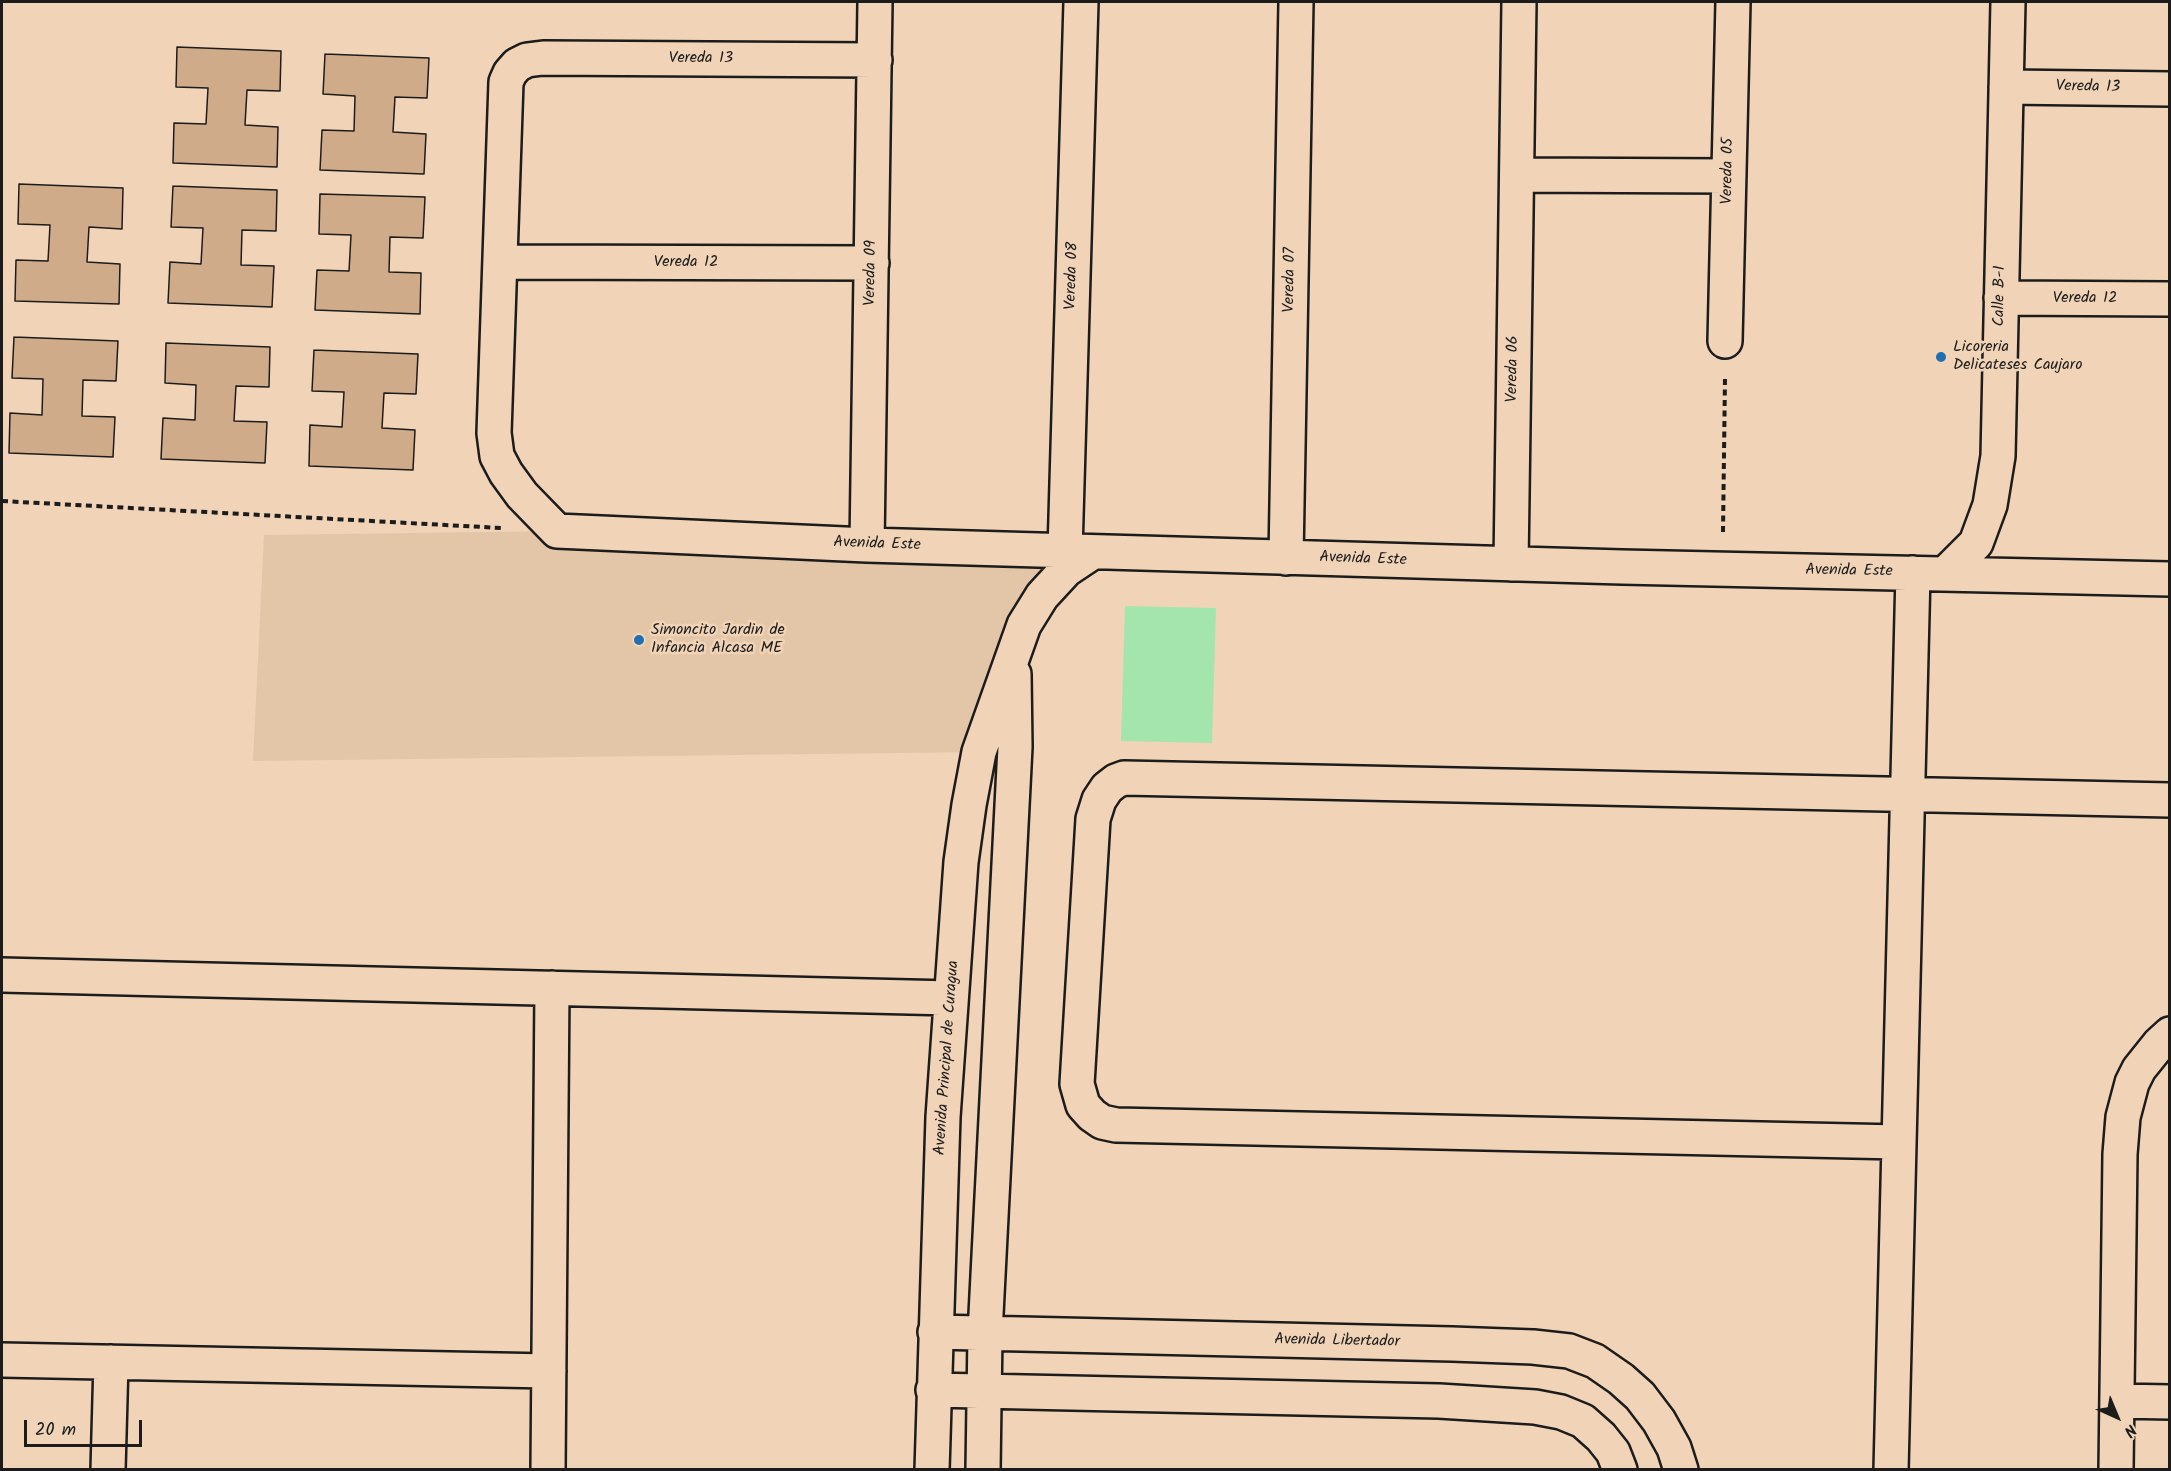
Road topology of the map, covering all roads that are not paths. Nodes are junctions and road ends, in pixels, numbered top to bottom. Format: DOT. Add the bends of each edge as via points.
graph roads {
  1 [pos="875,2"];
  2 [pos="1081,2"];
  3 [pos="1296,2"];
  4 [pos="1519,2"];
  5 [pos="1733,2"];
  6 [pos="2008,2"];
  7 [pos="875,60"];
  8 [pos="2006,87"];
  9 [pos="2169,89"];
  10 [pos="1517,175"];
  11 [pos="1729,176"];
  12 [pos="500,262"];
  13 [pos="872,263"];
  14 [pos="2001,298"];
  15 [pos="2169,299"];
  16 [pos="1725,341"];
  17 [pos="867,545"];
  18 [pos="1079,551"];
  19 [pos="1286,558"];
  20 [pos="1511,564"];
  21 [pos="1913,573"];
  22 [pos="1945,574"];
  23 [pos="2169,579"];
  24 [pos="1013,654"];
  25 [pos="1907,795"];
  26 [pos="2169,800"];
  27 [pos="2,975"];
  28 [pos="552,988"];
  29 [pos="951,998"];
  30 [pos="2169,1034"];
  31 [pos="1899,1142"];
  32 [pos="935,1332"];
  33 [pos="985,1334"];
  34 [pos="2,1360"];
  35 [pos="111,1362"];
  36 [pos="549,1371"];
  37 [pos="933,1390"];
  38 [pos="984,1392"];
  39 [pos="2117,1401"];
  40 [pos="2169,1402"];
  41 [pos="108,1470"];
  42 [pos="548,1470"];
  43 [pos="932,1470"];
  44 [pos="982,1470"];
  45 [pos="1620,1470"];
  46 [pos="1681,1470"];
  47 [pos="1891,1470"];
  48 [pos="2116,1470"];
  1 -- 7 [label="street, Vereda 09"];
  2 -- 18 [label="street, Vereda 08"];
  3 -- 19 [label="street, Vereda 07"];
  4 -- 10 [label="street, Vereda 06"];
  5 -- 11 [label="street, Vereda 05"];
  6 -- 8 [label="street, Calle B-1"];
  7 -- 12 [label="street, Vereda 13" via="543,58 516,65 506,82"];
  7 -- 13 [label="street, Vereda 09"];
  8 -- 9 [label="street, Vereda 13"];
  8 -- 14 [label="street, Calle B-1"];
  10 -- 11 [label="street"];
  10 -- 20 [label="street, Vereda 06"];
  11 -- 16 [label="street, Vereda 05"];
  12 -- 13 [label="street, Vereda 12"];
  12 -- 17 [label="street, Avenida Este" via="497,456 522,495 557,531"];
  13 -- 17 [label="street, Vereda 09"];
  14 -- 15 [label="street, Vereda 12"];
  14 -- 22 [label="street, Calle B-1" via="1998,456 1990,504 1976,543"];
  17 -- 18 [label="street, Avenida Este"];
  18 -- 19 [label="street, Avenida Este"];
  18 -- 24 [label="street, Avenida Principal de Curagua" via="1042,596 1024,625"];
  19 -- 20 [label="street, Avenida Este"];
  20 -- 21 [label="street, Avenida Este"];
  21 -- 22 [label="street, Avenida Este"];
  21 -- 25 [label="street"];
  22 -- 23 [label="street, Avenida Este"];
  24 -- 29 [label="street, Avenida Principal de Curagua" via="979,752 969,805"];
  24 -- 33 [label="street, Avenida Principal de Curagua" via="1015,747"];
  25 -- 26 [label="street"];
  25 -- 31 [label="street"];
  25 -- 31 [label="street" via="1124,778 1107,788 1094,819 1077,1084 1083,1105 1092,1115 1116,1125"];
  27 -- 28 [label="street"];
  28 -- 29 [label="street"];
  28 -- 36 [label="street"];
  29 -- 32 [label="street, Avenida Principal de Curagua"];
  30 -- 39 [label="street" via="2139,1069 2123,1117"];
  31 -- 47 [label="street"];
  32 -- 33 [label="street, Avenida Libertador"];
  32 -- 37 [label="street, Avenida Principal de Curagua"];
  33 -- 38 [label="street, Avenida Principal de Curagua"];
  33 -- 46 [label="street, Avenida Libertador" via="1452,1344 1569,1351 1595,1361 1640,1396 1674,1448"];
  34 -- 35 [label="street"];
  35 -- 36 [label="street"];
  35 -- 41 [label="street"];
  36 -- 42 [label="street"];
  37 -- 38 [label="street"];
  37 -- 43 [label="street, Avenida Principal de Curagua"];
  38 -- 44 [label="street, Avenida Principal de Curagua"];
  38 -- 45 [label="street" via="1439,1401 1535,1407 1583,1421 1613,1452"];
  39 -- 40 [label="street"];
  39 -- 48 [label="street"];
}
